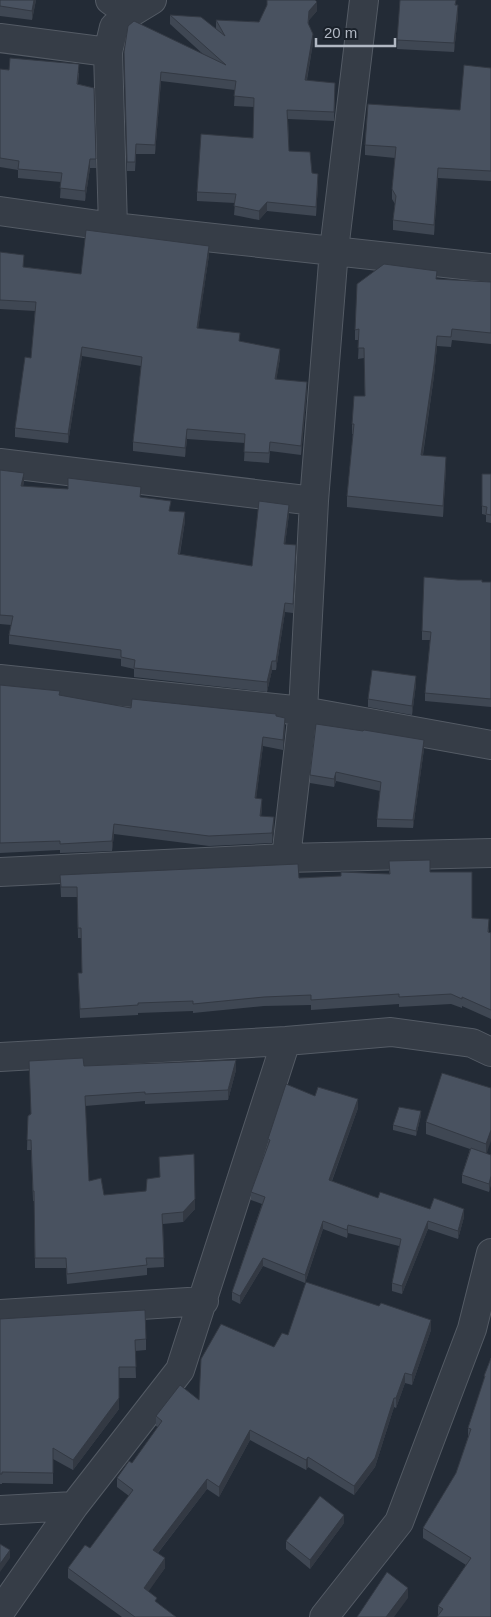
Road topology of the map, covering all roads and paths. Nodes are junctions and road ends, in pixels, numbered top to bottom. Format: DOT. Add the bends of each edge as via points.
graph roads {
  1 [pos="364,0"];
  2 [pos="130,5"];
  3 [pos="0,38"];
  4 [pos="108,52"];
  5 [pos="0,211"];
  6 [pos="114,227"];
  7 [pos="334,250"];
  8 [pos="491,268"];
  9 [pos="0,463"];
  10 [pos="314,501"];
  11 [pos="0,679"];
  12 [pos="304,711"];
  13 [pos="491,745"];
  14 [pos="491,853"];
  15 [pos="286,858"];
  16 [pos="0,872"];
  17 [pos="286,1041"];
  18 [pos="491,1052"];
  19 [pos="0,1057"];
  20 [pos="491,1253"];
  21 [pos="204,1301"];
  22 [pos="0,1314"];
  23 [pos="74,1506"];
  24 [pos="0,1510"];
  25 [pos="0,1612"];
  26 [pos="324,1617"];
  1 -- 7 [label="street"];
  2 -- 4 [label="street" via="114,27"];
  3 -- 4 [label="street"];
  4 -- 6 [label="street"];
  5 -- 6 [label="street"];
  6 -- 7 [label="street"];
  7 -- 8 [label="street"];
  7 -- 10 [label="street"];
  9 -- 10 [label="street"];
  10 -- 12 [label="street"];
  11 -- 12 [label="street"];
  12 -- 13 [label="street"];
  12 -- 15 [label="street"];
  14 -- 15 [label="street"];
  15 -- 16 [label="street"];
  17 -- 18 [label="street" via="390,1032 472,1043"];
  17 -- 19 [label="street"];
  17 -- 21 [label="street"];
  20 -- 26 [label="street" via="472,1329 399,1522"];
  21 -- 22 [label="street"];
  21 -- 23 [label="street" via="180,1370"];
  23 -- 24 [label="street"];
  23 -- 25 [label="street"];
}
